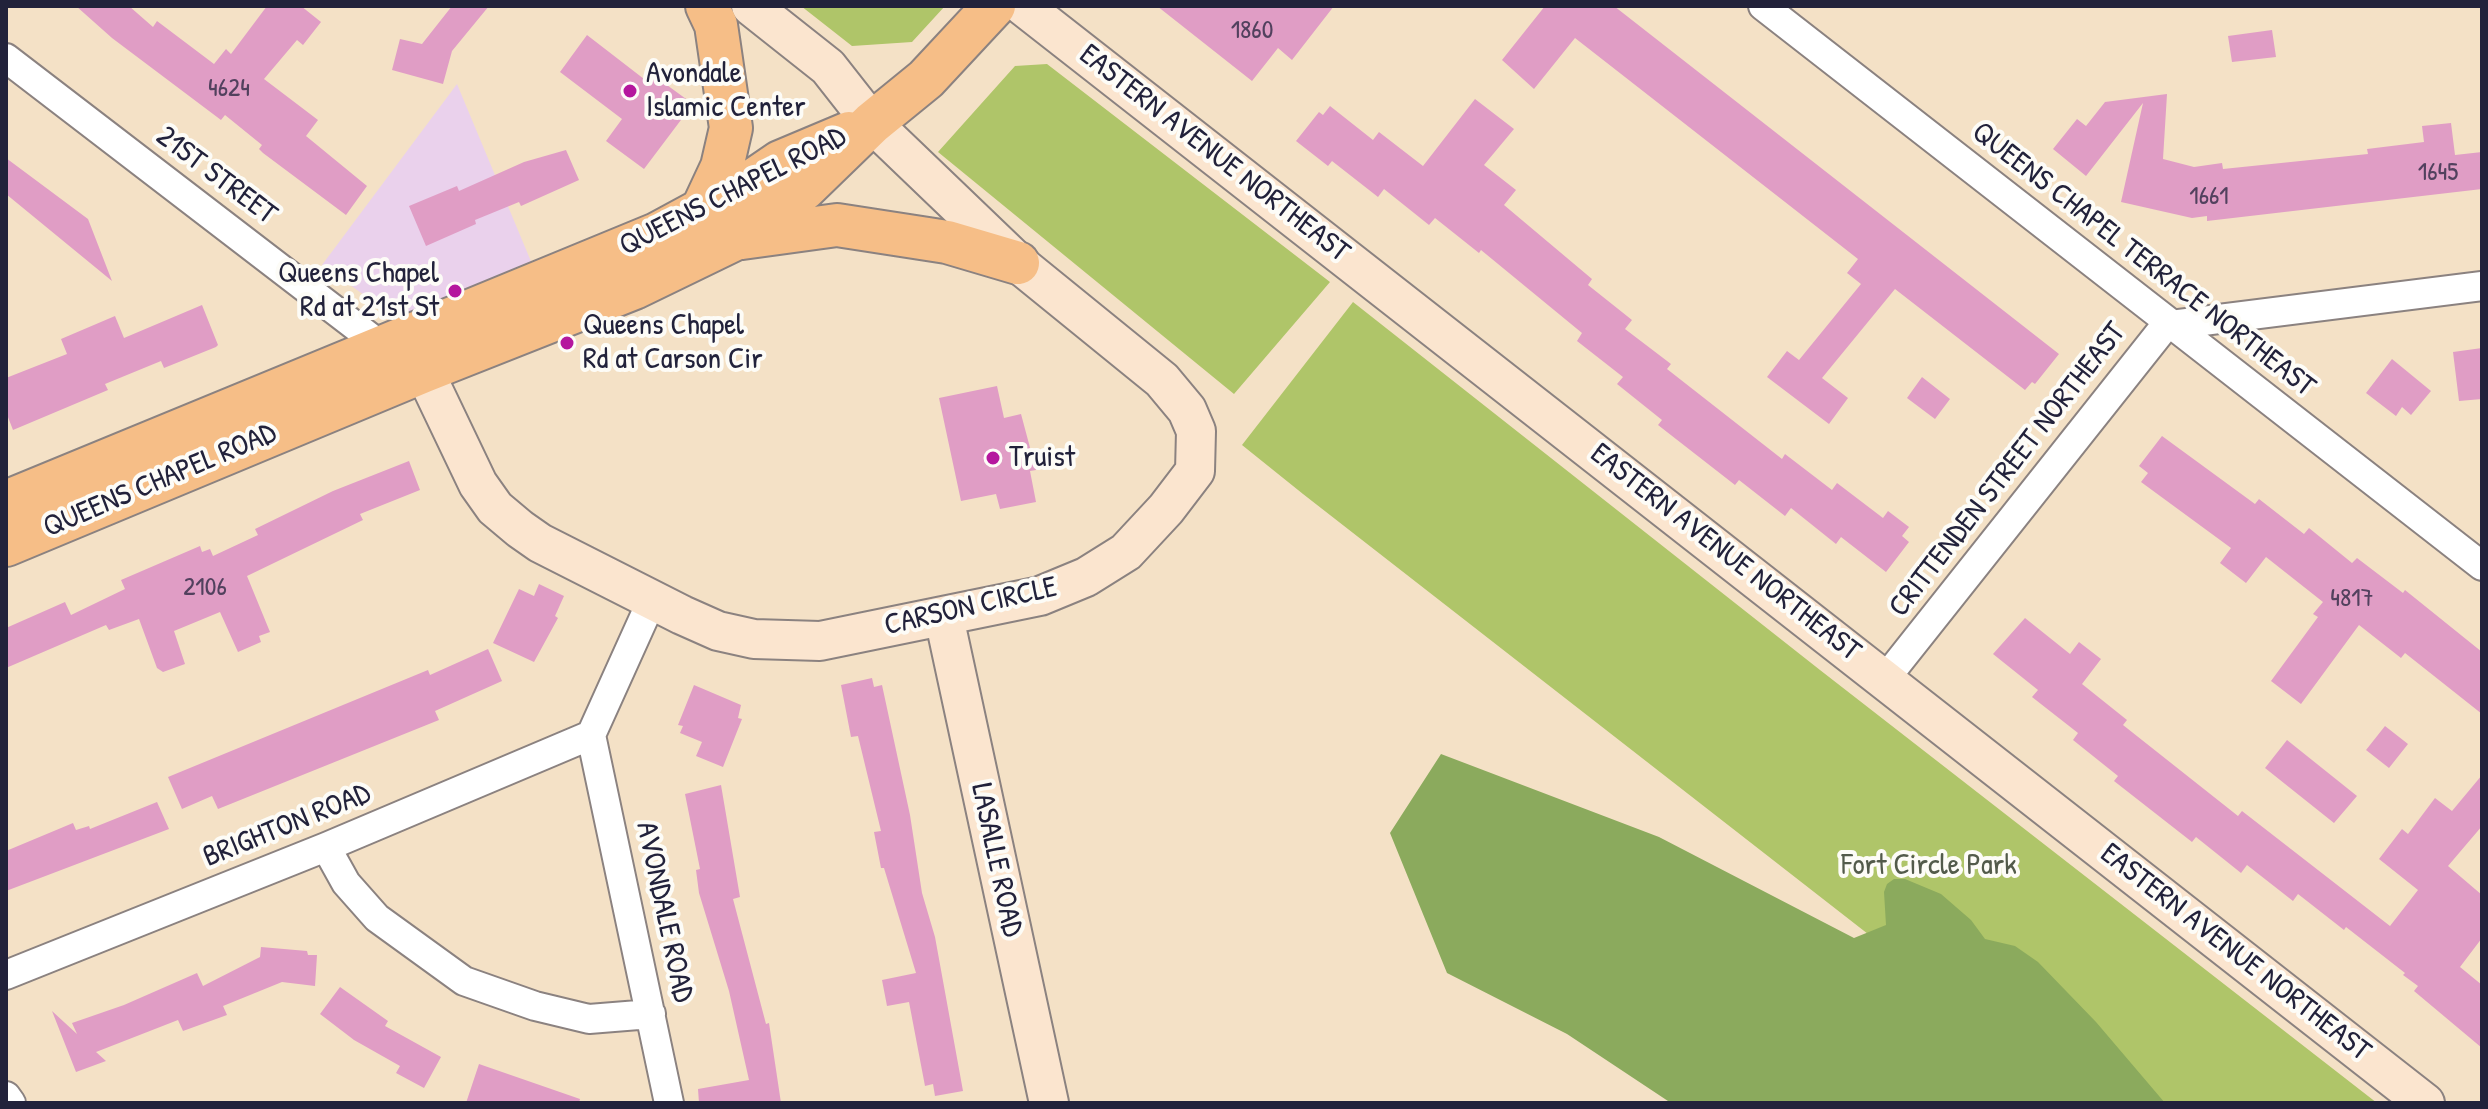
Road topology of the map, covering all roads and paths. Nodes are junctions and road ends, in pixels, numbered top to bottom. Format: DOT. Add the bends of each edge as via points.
graph roads {
  1 [pos="707,6"];
  2 [pos="751,6"];
  3 [pos="994,6"];
  4 [pos="1023,6"];
  5 [pos="1763,6"];
  6 [pos="6,58"];
  7 [pos="872,123"];
  8 [pos="701,212"];
  9 [pos="737,238"];
  10 [pos="1018,263"];
  11 [pos="2482,286"];
  12 [pos="2171,325"];
  13 [pos="384,348"];
  14 [pos="424,371"];
  15 [pos="6,502"];
  16 [pos="6,545"];
  17 [pos="2482,566"];
  18 [pos="652,600"];
  19 [pos="944,617"];
  20 [pos="1885,679"];
  21 [pos="591,735"];
  22 [pos="326,847"];
  23 [pos="6,975"];
  24 [pos="651,1014"];
  25 [pos="6,1096"];
  26 [pos="11,1103"];
  27 [pos="669,1103"];
  28 [pos="1049,1103"];
  29 [pos="2425,1103"];
  1 -- 8 [label="main road" via="716,25 731,128 722,167"];
  2 -- 7 [label="street" via="828,67"];
  3 -- 7 [label="main road" via="926,79"];
  4 -- 20 [label="street, EASTERN AVENUE NORTHEAST"];
  5 -- 12 [label="street, QUEENS CHAPEL TERRACE NORTHEAST"];
  6 -- 13 [label="street, 21ST STREET"];
  7 -- 8 [label="main road, QUEENS CHAPEL ROAD" via="780,162"];
  7 -- 9 [label="main road, QUEENS CHAPEL ROAD" via="805,188"];
  7 -- 10 [label="street, CARSON CIRCLE"];
  8 -- 13 [label="main road, QUEENS CHAPEL ROAD"];
  9 -- 10 [label="main road" via="837,225 947,242"];
  9 -- 14 [label="main road, QUEENS CHAPEL ROAD" via="634,288"];
  10 -- 19 [label="street, CARSON CIRCLE" via="1162,380 1187,410 1196,431 1195,471 1126,552 1086,577 1040,596"];
  11 -- 12 [label="street, CRITTENDEN STREET NORTHEAST"];
  12 -- 17 [label="street, QUEENS CHAPEL TERRACE NORTHEAST"];
  12 -- 20 [label="street, CRITTENDEN STREET NORTHEAST" via="2155,338"];
  13 -- 15 [label="main road, QUEENS CHAPEL ROAD"];
  14 -- 16 [label="main road, QUEENS CHAPEL ROAD"];
  14 -- 18 [label="street, CARSON CIRCLE" via="459,451 495,508 540,543"];
  18 -- 19 [label="street, CARSON CIRCLE" via="718,631 786,642 820,641"];
  18 -- 21 [label="street"];
  19 -- 28 [label="street, LASALLE ROAD"];
  20 -- 29 [label="street, EASTERN AVENUE NORTHEAST"];
  21 -- 22 [label="street, BRIGHTON ROAD"];
  21 -- 24 [label="street, AVONDALE ROAD"];
  22 -- 23 [label="street, BRIGHTON ROAD"];
  22 -- 24 [label="street" via="346,883 377,918 464,981 589,1019"];
  24 -- 27 [label="street, AVONDALE ROAD"];
  25 -- 26 [label="street"];
}
